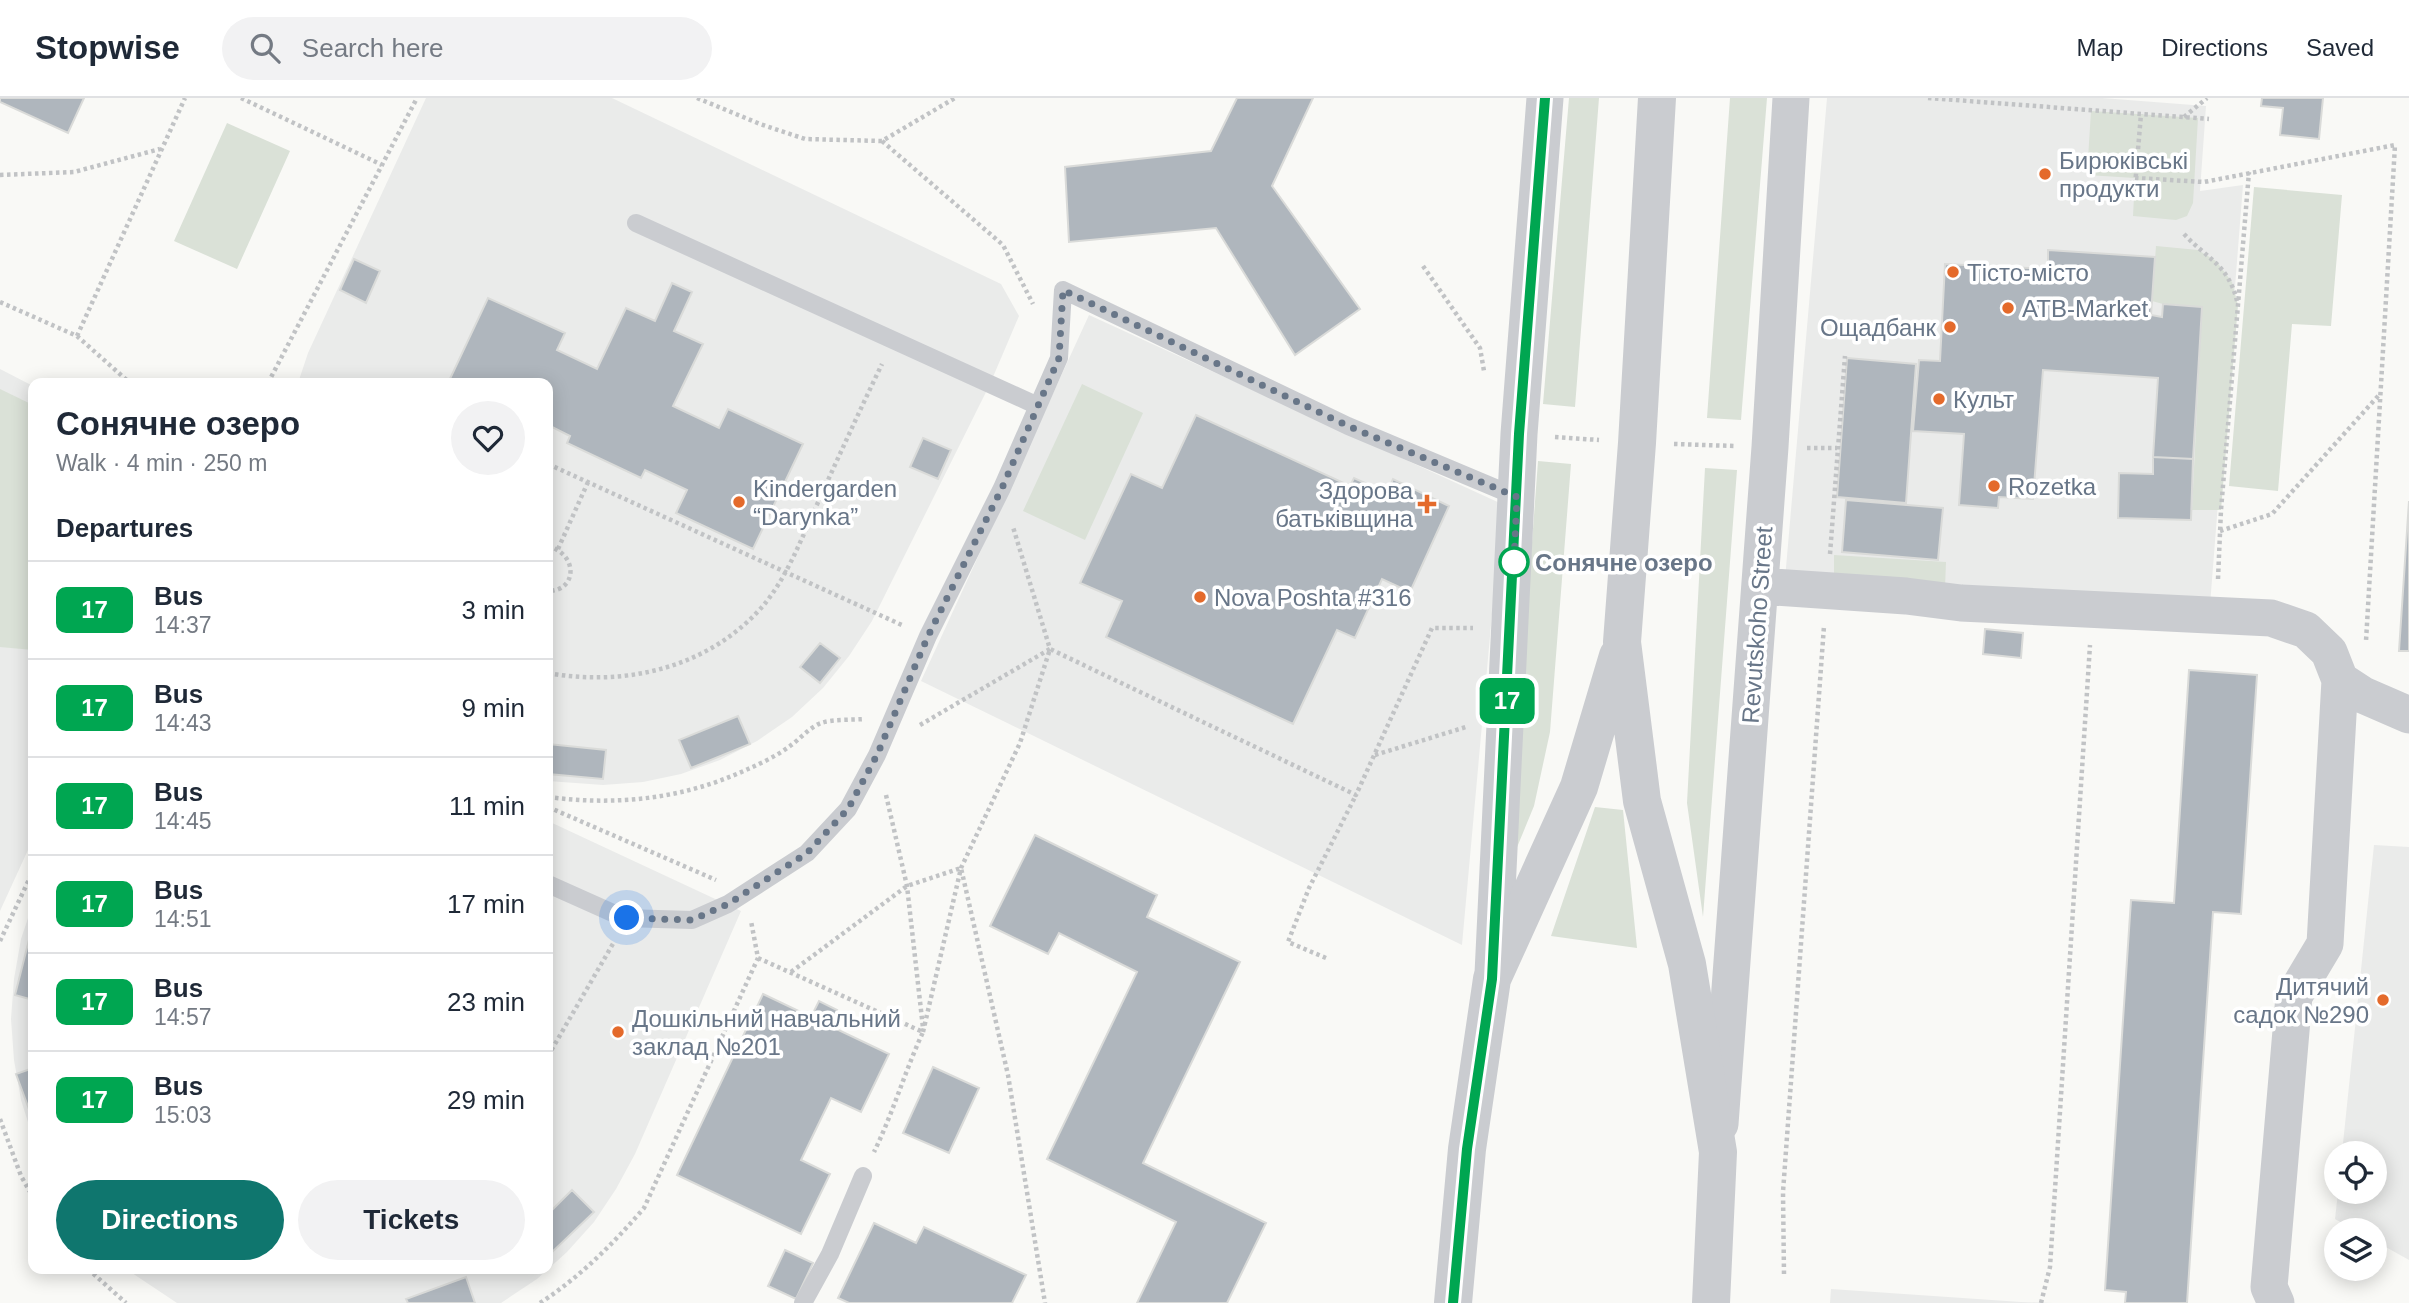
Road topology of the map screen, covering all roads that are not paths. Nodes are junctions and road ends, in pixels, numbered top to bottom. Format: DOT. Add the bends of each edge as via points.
graph roads {
  1 [pos="1545,98"];
  2 [pos="1657,98"];
  3 [pos="1791,98"];
  4 [pos="636,223"];
  5 [pos="1038,406"];
  6 [pos="1517,497"];
  7 [pos="1760,586"];
  8 [pos="1622,642"];
  9 [pos="2351,687"];
  10 [pos="2409,715"];
  11 [pos="553,886"];
  12 [pos="1492,979"];
  13 [pos="1718,1153"];
  14 [pos="863,1176"];
  15 [pos="803,1303"];
  16 [pos="1453,1303"];
  17 [pos="1711,1303"];
  18 [pos="2276,1303"];
  1 -- 6 [label="street, Revutskoho Street" via="1525,329"];
  2 -- 8 [label="street, Revutskoho Street"];
  3 -- 7 [label="street, Revutskoho Street"];
  4 -- 5 [label="lane"];
  5 -- 6 [label="lane" via="1059,358 1063,290 1348,426"];
  5 -- 11 [label="lane" via="928,636 877,755 848,809 807,853 728,904 692,920 627,918"];
  6 -- 12 [label="street, Revutskoho Street"];
  7 -- 9 [label="street" via="1961,603 2272,618 2306,630 2329,652"];
  7 -- 13 [label="street, Revutskoho Street"];
  8 -- 12 [label="street, Revutskoho Street" via="1579,787"];
  8 -- 13 [label="street, Revutskoho Street" via="1642,801 1687,964"];
  9 -- 10 [label="street"];
  9 -- 18 [label="street" via="2325,944 2294,996 2269,1287"];
  12 -- 16 [label="street, Revutskoho Street" via="1467,1149"];
  13 -- 17 [label="street, Revutskoho Street"];
  14 -- 15 [label="lane"];
}
